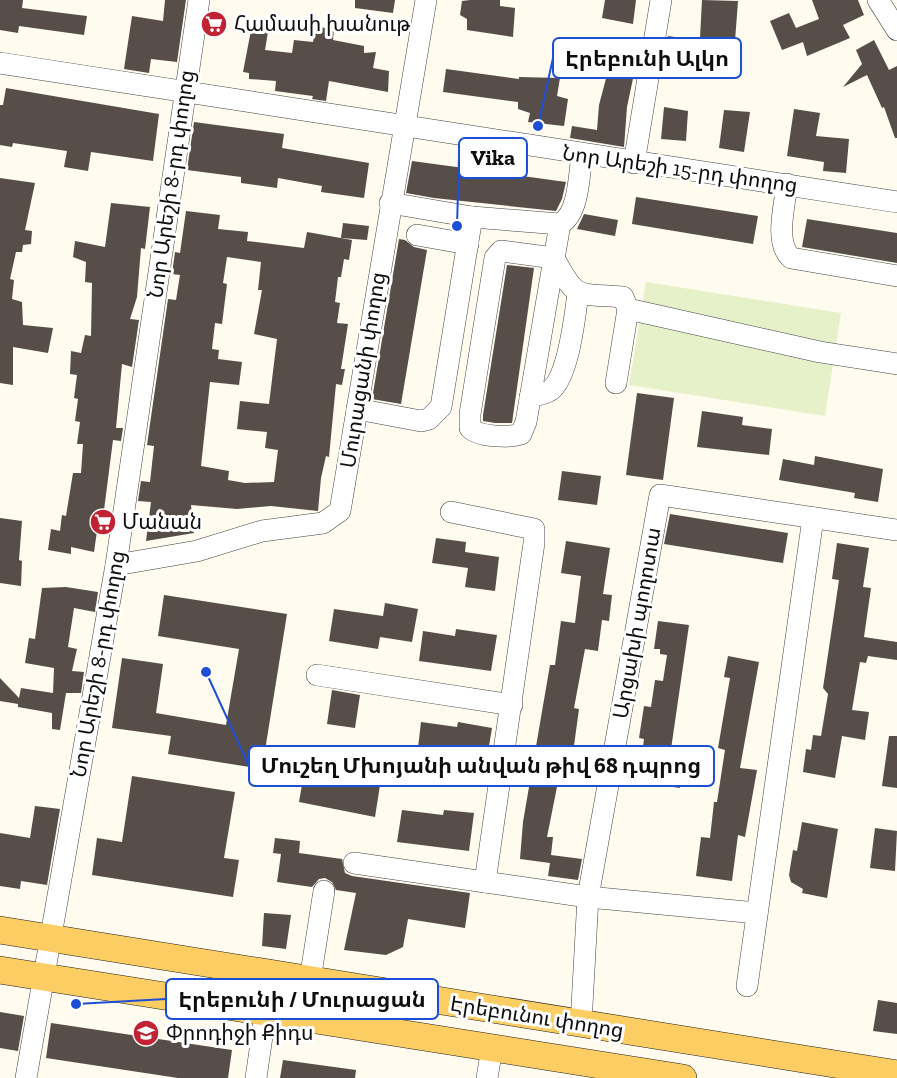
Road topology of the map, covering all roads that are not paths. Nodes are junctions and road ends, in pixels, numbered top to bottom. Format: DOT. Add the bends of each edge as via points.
graph roads {
  1 [pos="199,0"];
  2 [pos="426,0"];
  3 [pos="661,0"];
  4 [pos="878,0"];
  5 [pos="897,30"];
  6 [pos="0,63"];
  7 [pos="184,92"];
  8 [pos="402,126"];
  9 [pos="582,155"];
  10 [pos="634,163"];
  11 [pos="787,184"];
  12 [pos="897,202"];
  13 [pos="390,203"];
  14 [pos="472,217"];
  15 [pos="560,224"];
  16 [pos="417,235"];
  17 [pos="468,244"];
  18 [pos="554,258"];
  19 [pos="897,276"];
  20 [pos="578,293"];
  21 [pos="628,309"];
  22 [pos="897,364"];
  23 [pos="616,382"];
  24 [pos="530,397"];
  25 [pos="357,409"];
  26 [pos="451,512"];
  27 [pos="813,518"];
  28 [pos="897,530"];
  29 [pos="116,565"];
  30 [pos="317,675"];
  31 [pos="512,705"];
  32 [pos="354,863"];
  33 [pos="485,882"];
  34 [pos="324,891"];
  35 [pos="588,897"];
  36 [pos="757,913"];
  37 [pos="0,930"];
  38 [pos="50,939"];
  39 [pos="0,970"];
  40 [pos="271,974"];
  41 [pos="43,977"];
  42 [pos="310,980"];
  43 [pos="747,986"];
  44 [pos="265,1012"];
  45 [pos="582,1024"];
  46 [pos="492,1048"];
  47 [pos="897,1074"];
  48 [pos="26,1078"];
  49 [pos="256,1078"];
  50 [pos="487,1078"];
  51 [pos="683,1078"];
  1 -- 7 [label="street, Նոր Արեշի 8-րդ փողոց"];
  2 -- 8 [label="street, Մուրացանի փողոց"];
  3 -- 10 [label="street"];
  4 -- 5 [label="street"];
  6 -- 7 [label="street, Նոր Արեշի 15-րդ փողոց"];
  7 -- 8 [label="street, Նոր Արեշի 15-րդ փողոց"];
  7 -- 29 [label="street, Նոր Արեշի 8-րդ փողոց"];
  8 -- 9 [label="street, Նոր Արեշի 15-րդ փողոց"];
  8 -- 13 [label="street, Մուրացանի փողոց"];
  9 -- 10 [label="street, Նոր Արեշի 15-րդ փողոց"];
  9 -- 15 [label="street" via="572,210"];
  10 -- 11 [label="street, Նոր Արեշի 15-րդ փողոց"];
  11 -- 12 [label="street, Նոր Արեշի 15-րդ փողոց"];
  11 -- 19 [label="street" via="783,242 791,258"];
  13 -- 14 [label="street"];
  13 -- 25 [label="street, Մուրացանի փողոց"];
  14 -- 15 [label="street"];
  14 -- 17 [label="street"];
  15 -- 18 [label="street"];
  16 -- 17 [label="street"];
  17 -- 25 [label="street" via="441,407 421,421"];
  18 -- 20 [label="street"];
  18 -- 24 [label="street"];
  18 -- 24 [label="street" via="501,251 495,258 470,428 475,433 521,434"];
  20 -- 21 [label="street" via="623,297"];
  20 -- 24 [label="street" via="571,344 556,384"];
  21 -- 22 [label="street" via="820,352"];
  21 -- 23 [label="street"];
  25 -- 29 [label="street, Մուրացանի փողոց" via="340,511 323,523 262,531 197,551"];
  26 -- 31 [label="street" via="534,529"];
  27 -- 28 [label="street, Արցախի պողոտա"];
  27 -- 35 [label="street, Արցախի պողոտա" via="660,495"];
  27 -- 36 [label="street"];
  29 -- 38 [label="street, Նոր Արեշի 8-րդ փողոց"];
  30 -- 31 [label="street"];
  31 -- 33 [label="street"];
  32 -- 33 [label="street"];
  33 -- 35 [label="street"];
  34 -- 42 [label="street"];
  35 -- 36 [label="street"];
  35 -- 45 [label="street, Արցախի պողոտա"];
  36 -- 43 [label="street"];
  37 -- 38 [label="main road, Էրեբունու փողոց"];
  38 -- 40 [label="main road, Էրեբունու փողոց"];
  38 -- 41 [label="street, Նոր Արեշի 8-րդ փողոց"];
  39 -- 41 [label="main road, Էրեբունու փողոց"];
  40 -- 42 [label="main road, Էրեբունու փողոց"];
  40 -- 44 [label="street"];
  41 -- 44 [label="main road, Էրեբունու փողոց"];
  41 -- 48 [label="street, Նոր Արեշի 8-րդ փողոց"];
  42 -- 45 [label="main road, Էրեբունու փողոց"];
  44 -- 46 [label="main road, Էրեբունու փողոց"];
  44 -- 49 [label="street"];
  45 -- 47 [label="main road, Էրեբունու փողոց"];
  46 -- 50 [label="street"];
  46 -- 51 [label="main road, Էրեբունու փողոց"];
}
